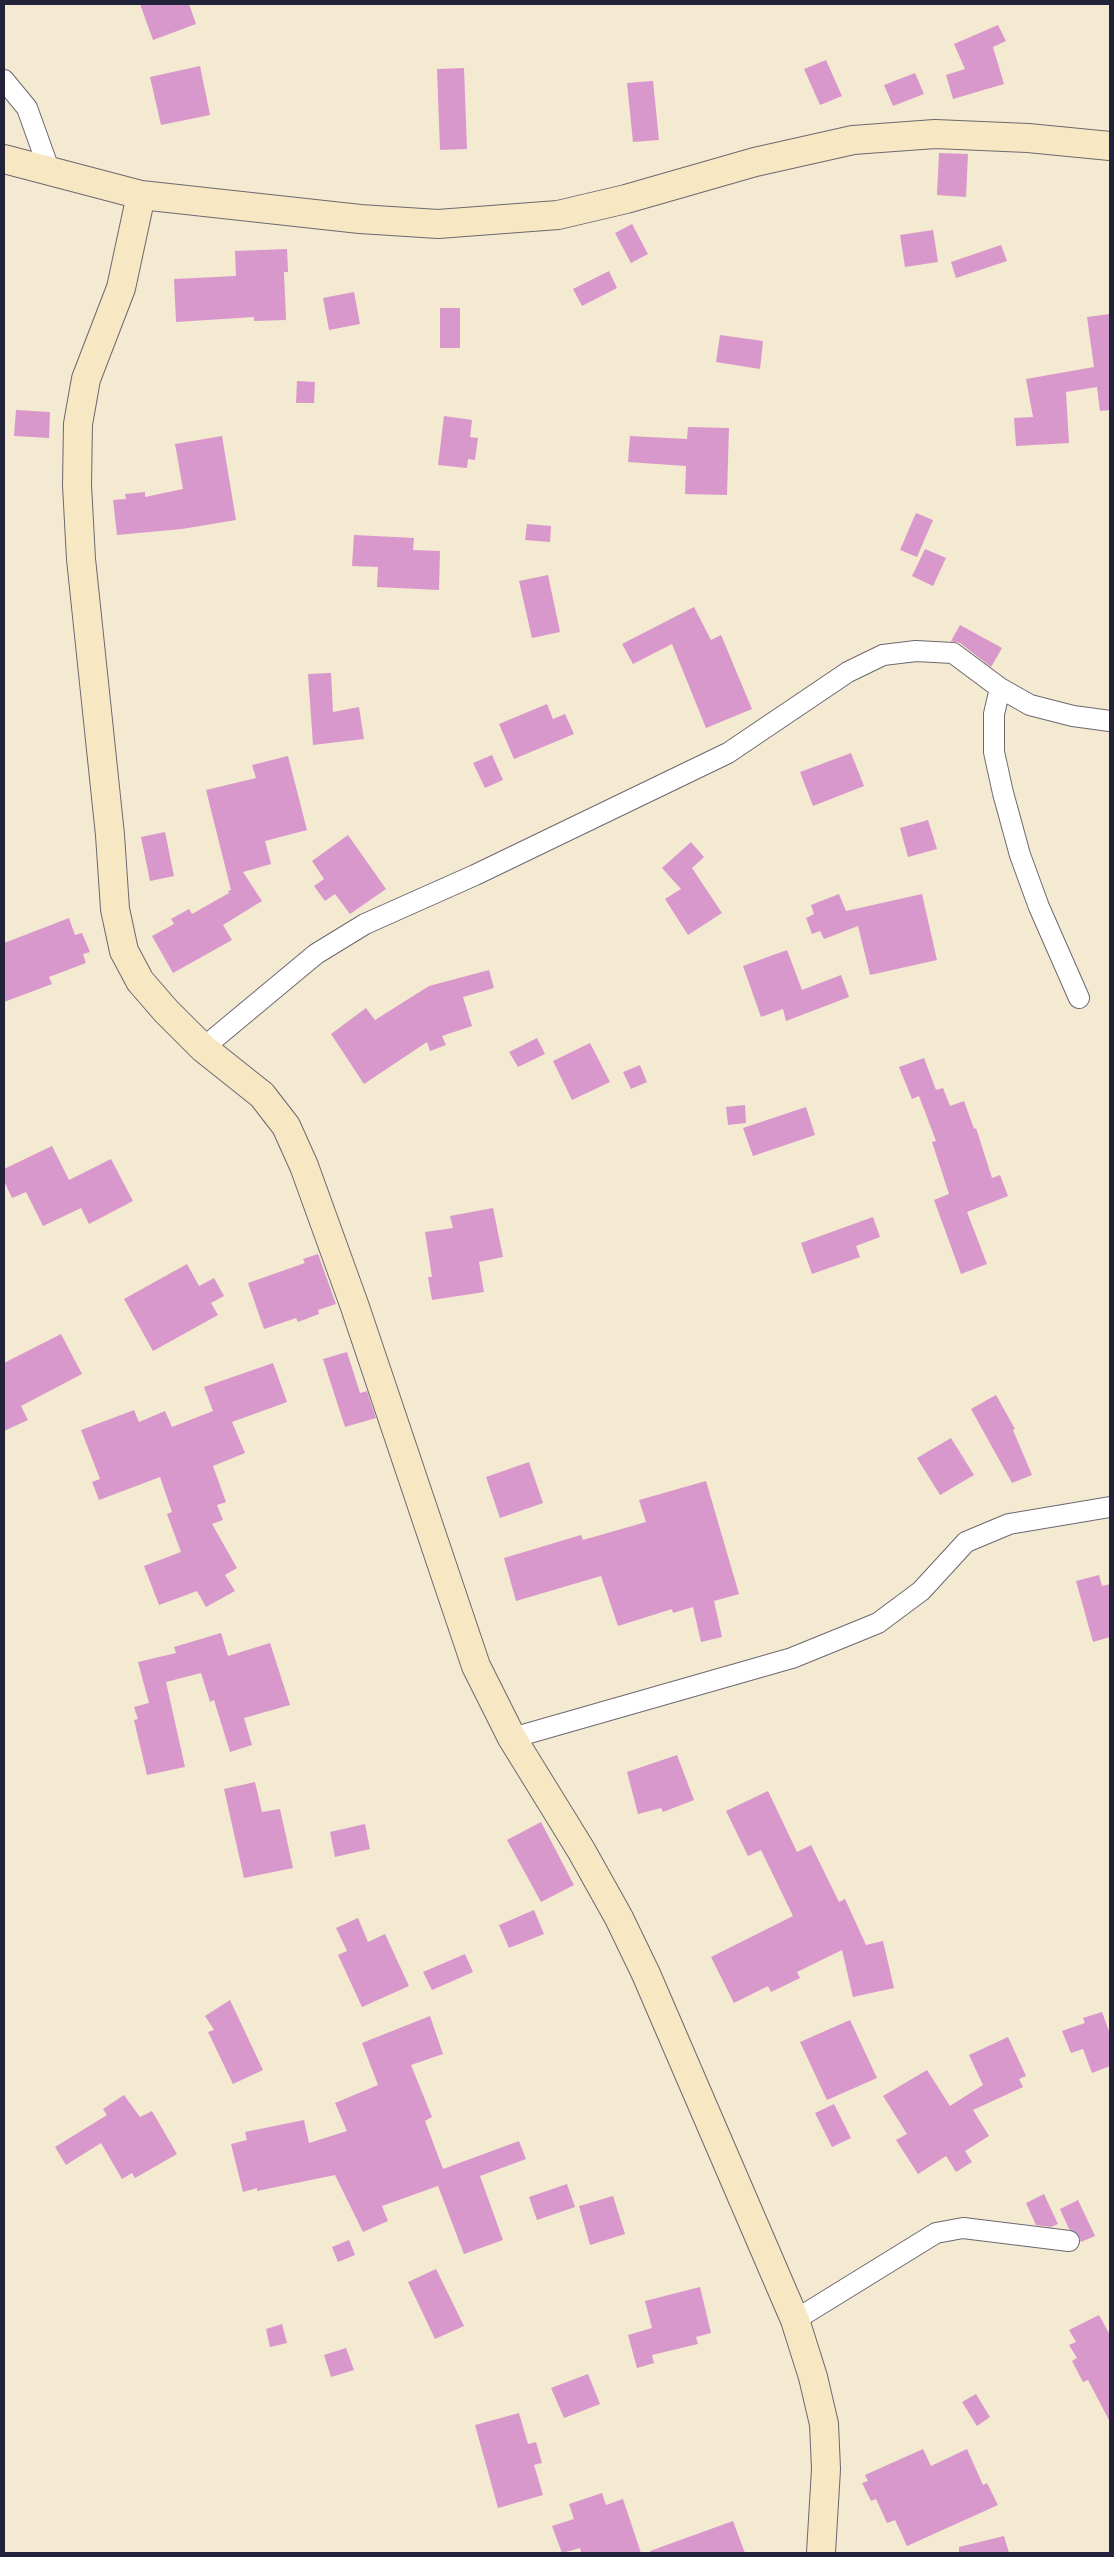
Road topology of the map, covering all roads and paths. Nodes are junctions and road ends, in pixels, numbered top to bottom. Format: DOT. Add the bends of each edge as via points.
graph roads {
  1 [pos="4,80"];
  2 [pos="1110,146"];
  3 [pos="4,159"];
  4 [pos="50,172"];
  5 [pos="141,194"];
  6 [pos="1000,688"];
  7 [pos="1110,721"];
  8 [pos="1079,998"];
  9 [pos="203,1048"];
  10 [pos="1110,1507"];
  11 [pos="512,1738"];
  12 [pos="1070,2241"];
  13 [pos="795,2320"];
  14 [pos="821,2553"];
  1 -- 4 [label="street" via="28,108"];
  2 -- 5 [label="street" via="935,134 853,140 755,162 626,199 558,214 438,224 360,219"];
  3 -- 4 [label="street"];
  4 -- 5 [label="street"];
  5 -- 9 [label="street" via="121,288 86,379 78,424 81,559 115,908 124,951 140,981"];
  6 -- 7 [label="street" via="1030,705"];
  6 -- 8 [label="street" via="994,714 994,752 1003,793 1038,907"];
  6 -- 9 [label="street" via="953,654 916,652 883,655 848,672 728,753 475,875 365,924 316,954"];
  9 -- 11 [label="street" via="262,1095 286,1126 304,1166 476,1666"];
  10 -- 11 [label="street" via="1009,1524 966,1542 921,1591 878,1623 792,1658"];
  11 -- 13 [label="street" via="619,1918"];
  12 -- 13 [label="street" via="963,2228 936,2233"];
  13 -- 14 [label="street" via="824,2424 826,2469"];
}
